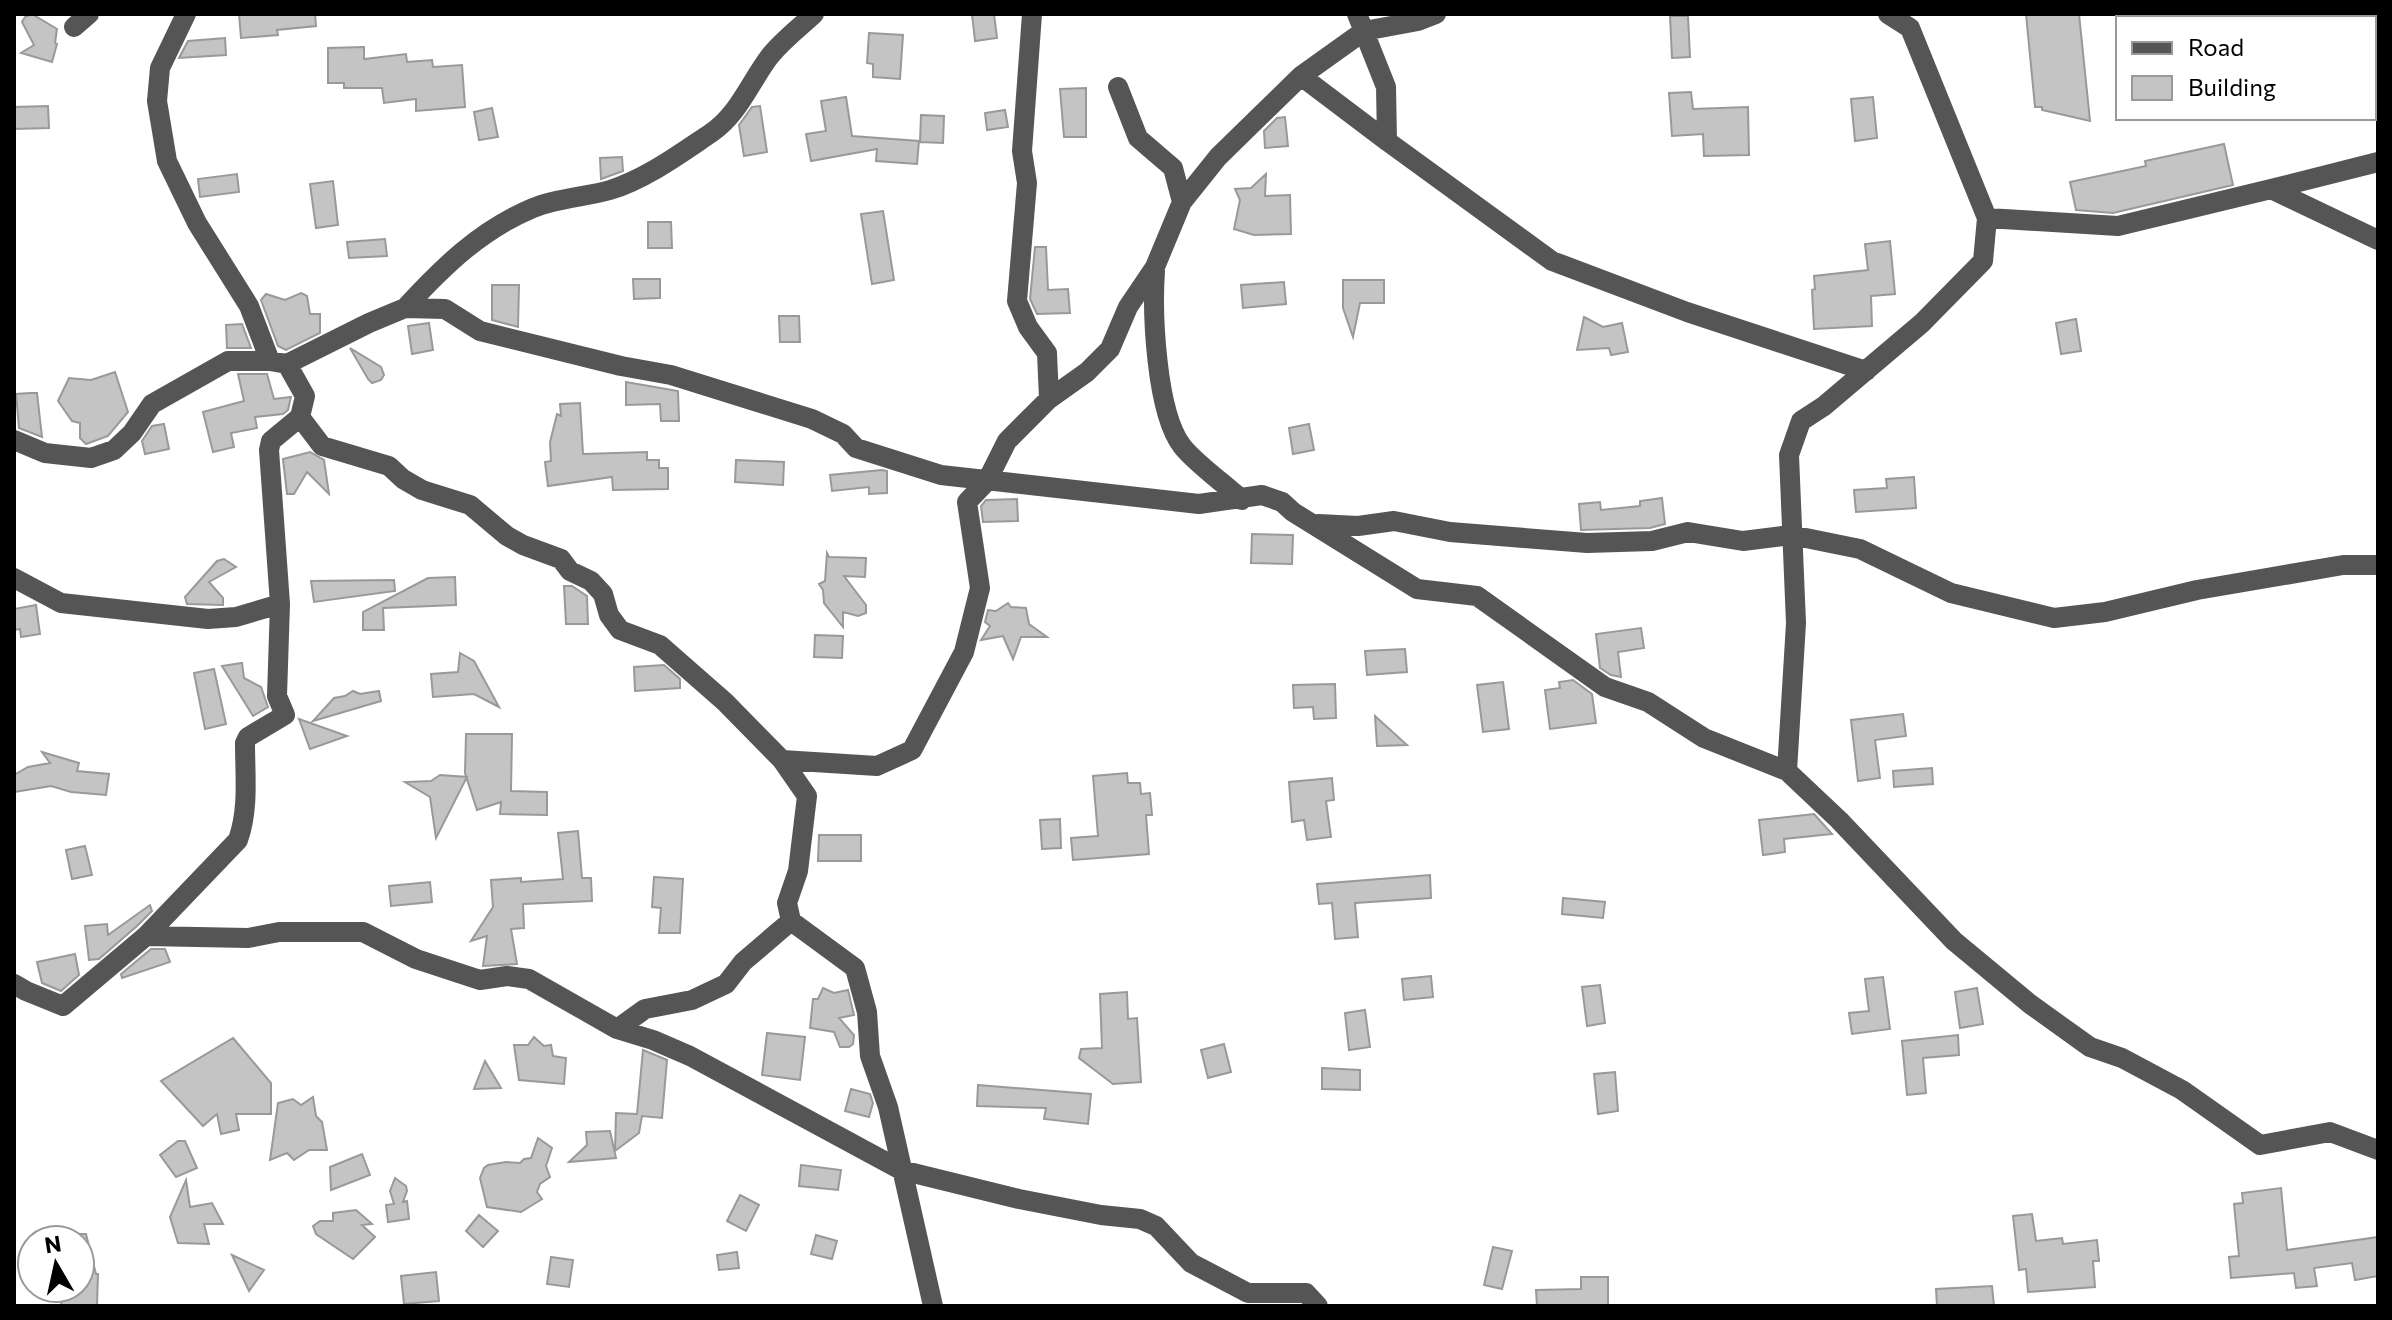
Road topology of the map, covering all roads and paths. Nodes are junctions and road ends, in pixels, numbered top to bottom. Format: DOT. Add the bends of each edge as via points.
graph roads {
  1 [pos="186,14"];
  2 [pos="814,14"];
  3 [pos="1032,14"];
  4 [pos="1436,14"];
  5 [pos="1888,14"];
  6 [pos="1361,22"];
  7 [pos="1301,76"];
  8 [pos="1118,87"];
  9 [pos="1387,141"];
  10 [pos="2378,162"];
  11 [pos="2271,189"];
  12 [pos="1182,202"];
  13 [pos="1987,218"];
  14 [pos="2378,240"];
  15 [pos="1155,267"];
  16 [pos="405,308"];
  17 [pos="279,362"];
  18 [pos="1866,371"];
  19 [pos="1049,399"];
  20 [pos="300,417"];
  21 [pos="14,440"];
  22 [pos="987,481"];
  23 [pos="1242,500"];
  24 [pos="1314,524"];
  25 [pos="1791,535"];
  26 [pos="2378,565"];
  27 [pos="14,578"];
  28 [pos="280,604"];
  29 [pos="782,760"];
  30 [pos="1787,771"];
  31 [pos="791,921"];
  32 [pos="146,936"];
  33 [pos="14,984"];
  34 [pos="617,1029"];
  35 [pos="2378,1150"];
  36 [pos="901,1170"];
  37 [pos="933,1306"];
  38 [pos="1318,1306"];
  1 -- 17 [label="street" via="160,68 157,101 167,161"];
  2 -- 16 [label="street" via="786,38 714,131 613,189 536,207 482,235"];
  3 -- 19 [label="street" via="1017,301 1047,353"];
  4 -- 6 [label="street" via="1418,21"];
  5 -- 13 [label="street" via="1910,28"];
  6 -- 7 [label="street"];
  6 -- 9 [label="street" via="1386,87"];
  7 -- 9 [label="street"];
  7 -- 12 [label="street" via="1218,157"];
  8 -- 12 [label="street" via="1138,138 1173,168"];
  9 -- 18 [label="street" via="1552,261"];
  10 -- 11 [label="street"];
  11 -- 13 [label="street" via="2118,226"];
  11 -- 14 [label="street"];
  12 -- 15 [label="street"];
  13 -- 18 [label="street" via="1983,261"];
  15 -- 19 [label="street" via="1128,307 1110,349"];
  15 -- 23 [label="street" via="1153,297 1165,410 1182,445"];
  16 -- 17 [label="street"];
  16 -- 22 [label="street" via="445,309 480,331 701,383 812,419 867,452 941,475"];
  17 -- 20 [label="street" via="305,396"];
  17 -- 21 [label="street" via="228,361 152,404 114,450 91,458 45,453"];
  18 -- 25 [label="street" via="1801,421 1789,455"];
  19 -- 22 [label="street" via="1007,441"];
  20 -- 28 [label="street" via="271,441 269,450"];
  20 -- 29 [label="street" via="322,446 389,466 422,490 470,505 523,545 561,559 603,594 620,630 653,641 675,657"];
  22 -- 23 [label="street" via="1199,504"];
  22 -- 29 [label="street" via="967,502 980,588 964,652 912,750 877,766"];
  23 -- 24 [label="street" via="1262,495"];
  24 -- 25 [label="street" via="1394,521 1450,532 1587,543 1652,541 1688,532 1743,541"];
  24 -- 30 [label="street" via="1417,589 1477,596 1605,687 1648,702 1704,738"];
  25 -- 26 [label="street" via="1860,549 1951,593 2054,618 2328,568"];
  25 -- 30 [label="street" via="1796,623"];
  27 -- 28 [label="street" via="61,603 208,619"];
  28 -- 32 [label="street" via="277,696 285,715 245,743 244,824 238,840"];
  29 -- 31 [label="street" via="807,796 798,871 787,903"];
  30 -- 35 [label="street" via="1954,941 2090,1047 2182,1090 2260,1145 2330,1132"];
  31 -- 34 [label="street" via="726,984 692,1000 645,1009"];
  31 -- 36 [label="street" via="855,968 867,1012 870,1056"];
  32 -- 33 [label="street" via="63,1006"];
  32 -- 34 [label="street" via="363,932 416,959 480,980 529,979"];
  34 -- 36 [label="street" via="690,1056"];
  36 -- 37 [label="street"];
  36 -- 38 [label="street" via="1019,1199 1140,1219 1156,1226 1191,1263 1248,1293 1306,1293"];
}
